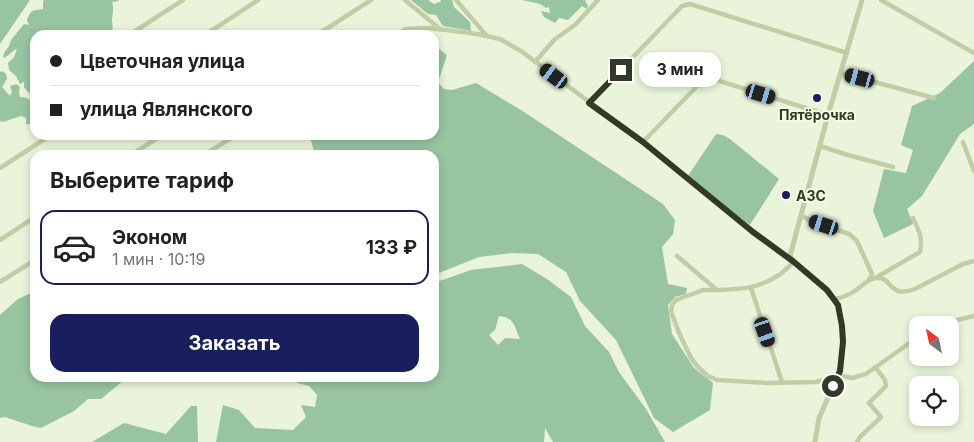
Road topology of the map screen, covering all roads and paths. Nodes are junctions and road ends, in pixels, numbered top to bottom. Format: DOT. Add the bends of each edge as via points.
graph roads {
  1 [pos="183,0"];
  2 [pos="258,0"];
  3 [pos="371,0"];
  4 [pos="398,0"];
  5 [pos="598,0"];
  6 [pos="862,0"];
  7 [pos="881,0"];
  8 [pos="406,1"];
  9 [pos="458,1"];
  10 [pos="689,2"];
  11 [pos="138,30"];
  12 [pos="213,30"];
  13 [pos="325,30"];
  14 [pos="404,30"];
  15 [pos="441,30"];
  16 [pos="486,36"];
  17 [pos="847,53"];
  18 [pos="974,53"];
  19 [pos="536,62"];
  20 [pos="841,74"];
  21 [pos="934,98"];
  22 [pos="589,103"];
  23 [pos="828,115"];
  24 [pos="43,140"];
  25 [pos="154,140"];
  26 [pos="228,140"];
  27 [pos="643,142"];
  28 [pos="962,142"];
  29 [pos="820,146"];
  30 [pos="139,150"];
  31 [pos="212,150"];
  32 [pos="893,167"];
  33 [pos="0,168"];
  34 [pos="974,171"];
  35 [pos="801,215"];
  36 [pos="913,218"];
  37 [pos="30,220"];
  38 [pos="0,240"];
  39 [pos="677,256"];
  40 [pos="974,261"];
  41 [pos="794,262"];
  42 [pos="30,263"];
  43 [pos="876,278"];
  44 [pos="869,280"];
  45 [pos="0,282"];
  46 [pos="751,288"];
  47 [pos="717,290"];
  48 [pos="834,300"];
  49 [pos="974,316"];
  50 [pos="959,320"];
  51 [pos="909,343"];
  52 [pos="876,367"];
  53 [pos="838,376"];
  54 [pos="782,382"];
  55 [pos="815,442"];
  56 [pos="857,442"];
  1 -- 11 [label="street"];
  2 -- 12 [label="street"];
  3 -- 13 [label="street"];
  4 -- 8 [label="street"];
  5 -- 19 [label="street" via="576,24 554,40"];
  6 -- 17 [label="street"];
  7 -- 18 [label="street"];
  8 -- 15 [label="street"];
  9 -- 16 [label="street"];
  10 -- 17 [label="street"];
  10 -- 22 [label="street"];
  14 -- 15 [label="street"];
  15 -- 16 [label="street"];
  16 -- 19 [label="street" via="500,39"];
  17 -- 20 [label="street"];
  19 -- 22 [label="street"];
  20 -- 21 [label="street"];
  20 -- 23 [label="street"];
  22 -- 27 [label="street"];
  23 -- 27 [label="street" via="710,78 700,82"];
  23 -- 29 [label="street"];
  24 -- 33 [label="street"];
  25 -- 30 [label="street"];
  26 -- 31 [label="street"];
  27 -- 41 [label="street"];
  28 -- 34 [label="street"];
  29 -- 32 [label="street"];
  29 -- 35 [label="street"];
  35 -- 41 [label="street" via="790,256"];
  35 -- 44 [label="street" via="857,240 872,274"];
  36 -- 43 [label="street" via="922,242 920,252"];
  37 -- 38 [label="street"];
  39 -- 47 [label="street"];
  40 -- 43 [label="street" via="907,292 896,291 887,281"];
  41 -- 46 [label="street" via="781,274"];
  41 -- 48 [label="street"];
  42 -- 45 [label="street"];
  43 -- 44 [label="street"];
  44 -- 48 [label="street"];
  46 -- 47 [label="street"];
  46 -- 54 [label="street"];
  47 -- 54 [label="street" via="703,290 676,300 672,305 680,335 698,368 717,380"];
  48 -- 53 [label="street" via="838,305 843,342"];
  49 -- 50 [label="street"];
  51 -- 52 [label="street"];
  52 -- 53 [label="street" via="859,377"];
  52 -- 56 [label="street" via="886,386 869,403 881,416"];
  53 -- 54 [label="street" via="816,382"];
  53 -- 55 [label="street" via="818,418"];
}
